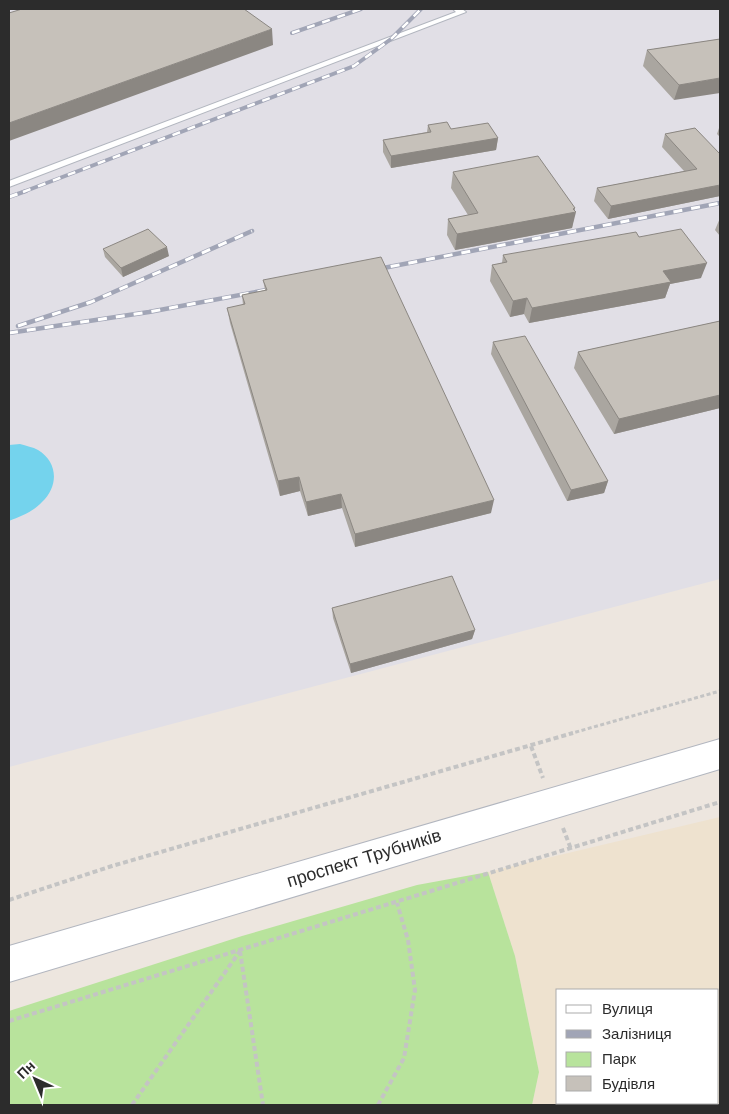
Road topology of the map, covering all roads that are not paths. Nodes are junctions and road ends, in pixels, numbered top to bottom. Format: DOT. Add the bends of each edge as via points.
graph roads {
  1 [pos="472,9"];
  2 [pos="459,10"];
  3 [pos="9,184"];
  4 [pos="720,754"];
  5 [pos="9,964"];
  1 -- 2 [label="lane"];
  2 -- 3 [label="lane"];
  4 -- 5 [label="main road, проспект Трубників"];
}
